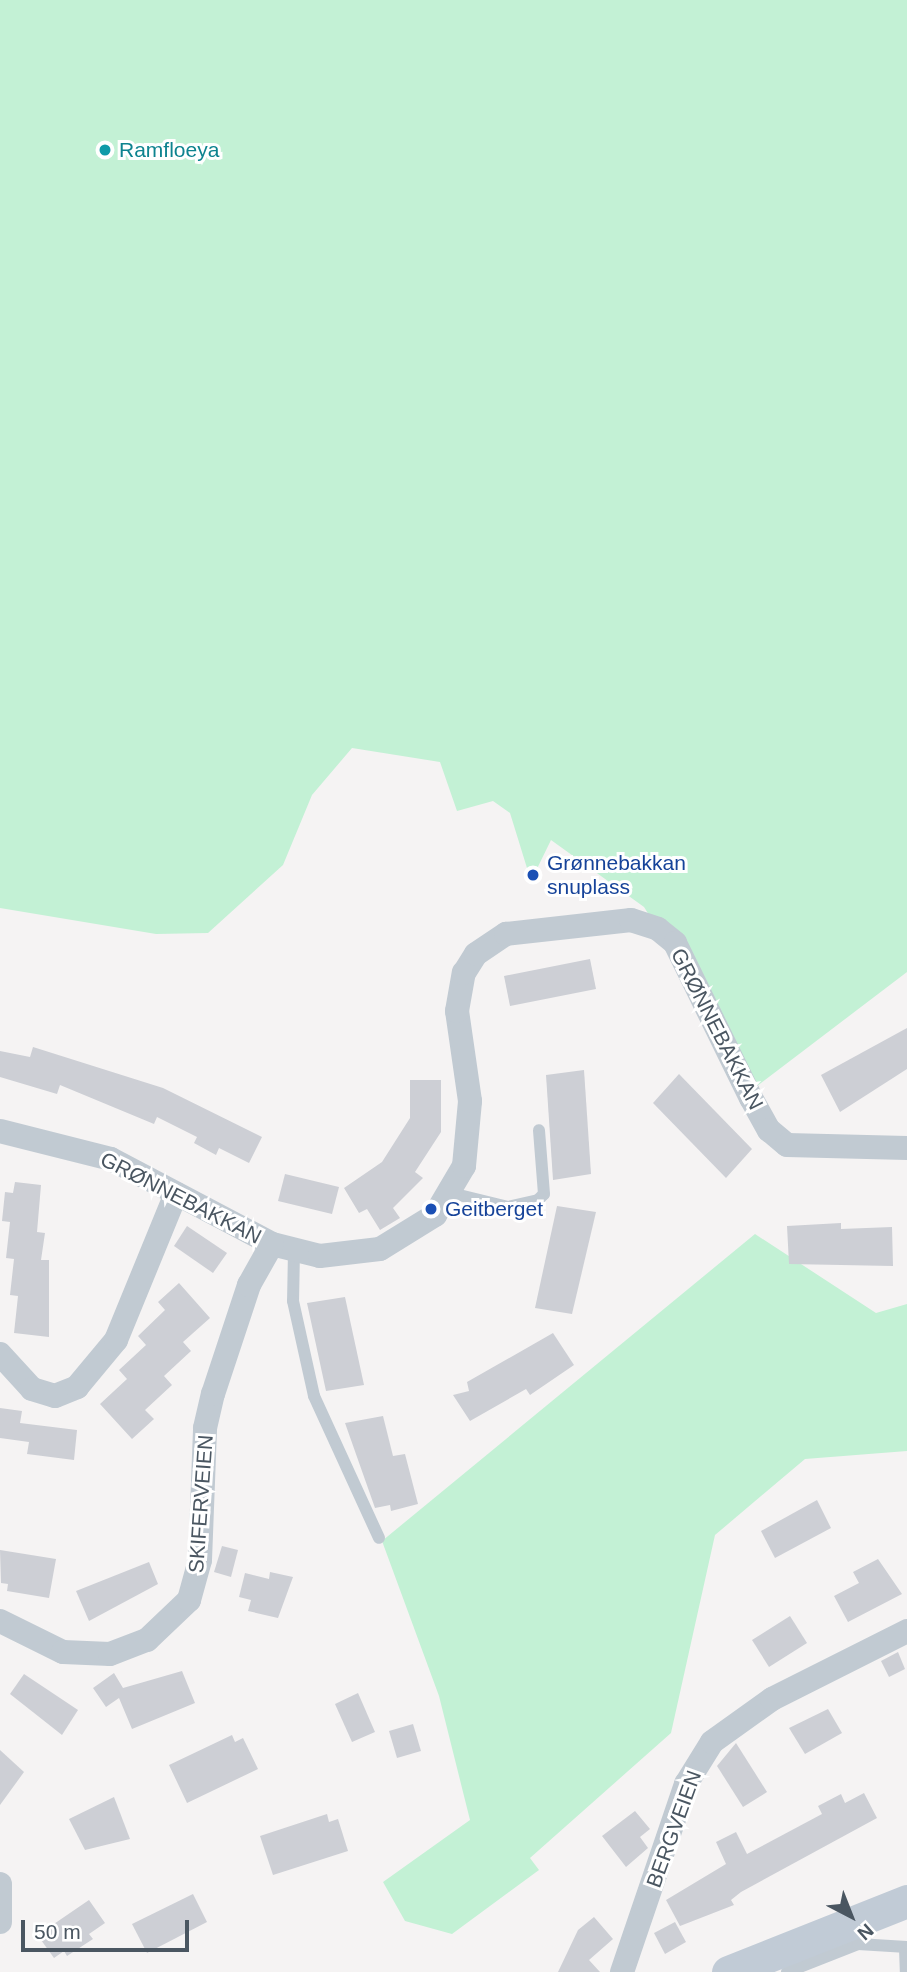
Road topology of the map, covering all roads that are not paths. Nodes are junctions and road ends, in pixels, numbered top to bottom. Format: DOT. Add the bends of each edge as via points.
graph roads {
  1 [pos="0,1130"];
  2 [pos="539,1130"];
  3 [pos="907,1148"];
  4 [pos="451,1193"];
  5 [pos="176,1194"];
  6 [pos="283,1248"];
  7 [pos="0,1354"];
  8 [pos="379,1538"];
  9 [pos="0,1621"];
  10 [pos="907,1631"];
  11 [pos="0,1884"];
  12 [pos="907,1901"];
  13 [pos="0,1922"];
  14 [pos="906,1947"];
  15 [pos="622,1972"];
  16 [pos="728,1972"];
  17 [pos="787,1972"];
  18 [pos="906,1972"];
  1 -- 5 [label="street, GRØNNEBAKKAN" via="80,1148"];
  2 -- 4 [label="lane" via="544,1194 538,1200 508,1206"];
  3 -- 4 [label="street, GRØNNEBAKKAN" via="787,1145 769,1130 751,1098 675,943 658,929 631,920 600,921 506,934 476,954 464,973 457,1011 470,1128 464,1166"];
  4 -- 6 [label="street, GRØNNEBAKKAN" via="435,1215 380,1249 320,1256"];
  5 -- 6 [label="street, GRØNNEBAKKAN"];
  5 -- 7 [label="street" via="116,1340 78,1387 55,1396 32,1389"];
  6 -- 8 [label="lane" via="314,1396"];
  6 -- 9 [label="street, SKIFERVEIEN" via="249,1286 210,1405 200,1560 189,1600 147,1640 87,1657 63,1652"];
  10 -- 15 [label="street, BERGVEIEN" via="772,1699 712,1742 686,1784"];
  11 -- 13 [label="street"];
  12 -- 16 [label="main road"];
  14 -- 17 [label="lane" via="858,1944"];
  14 -- 18 [label="lane"];
}
